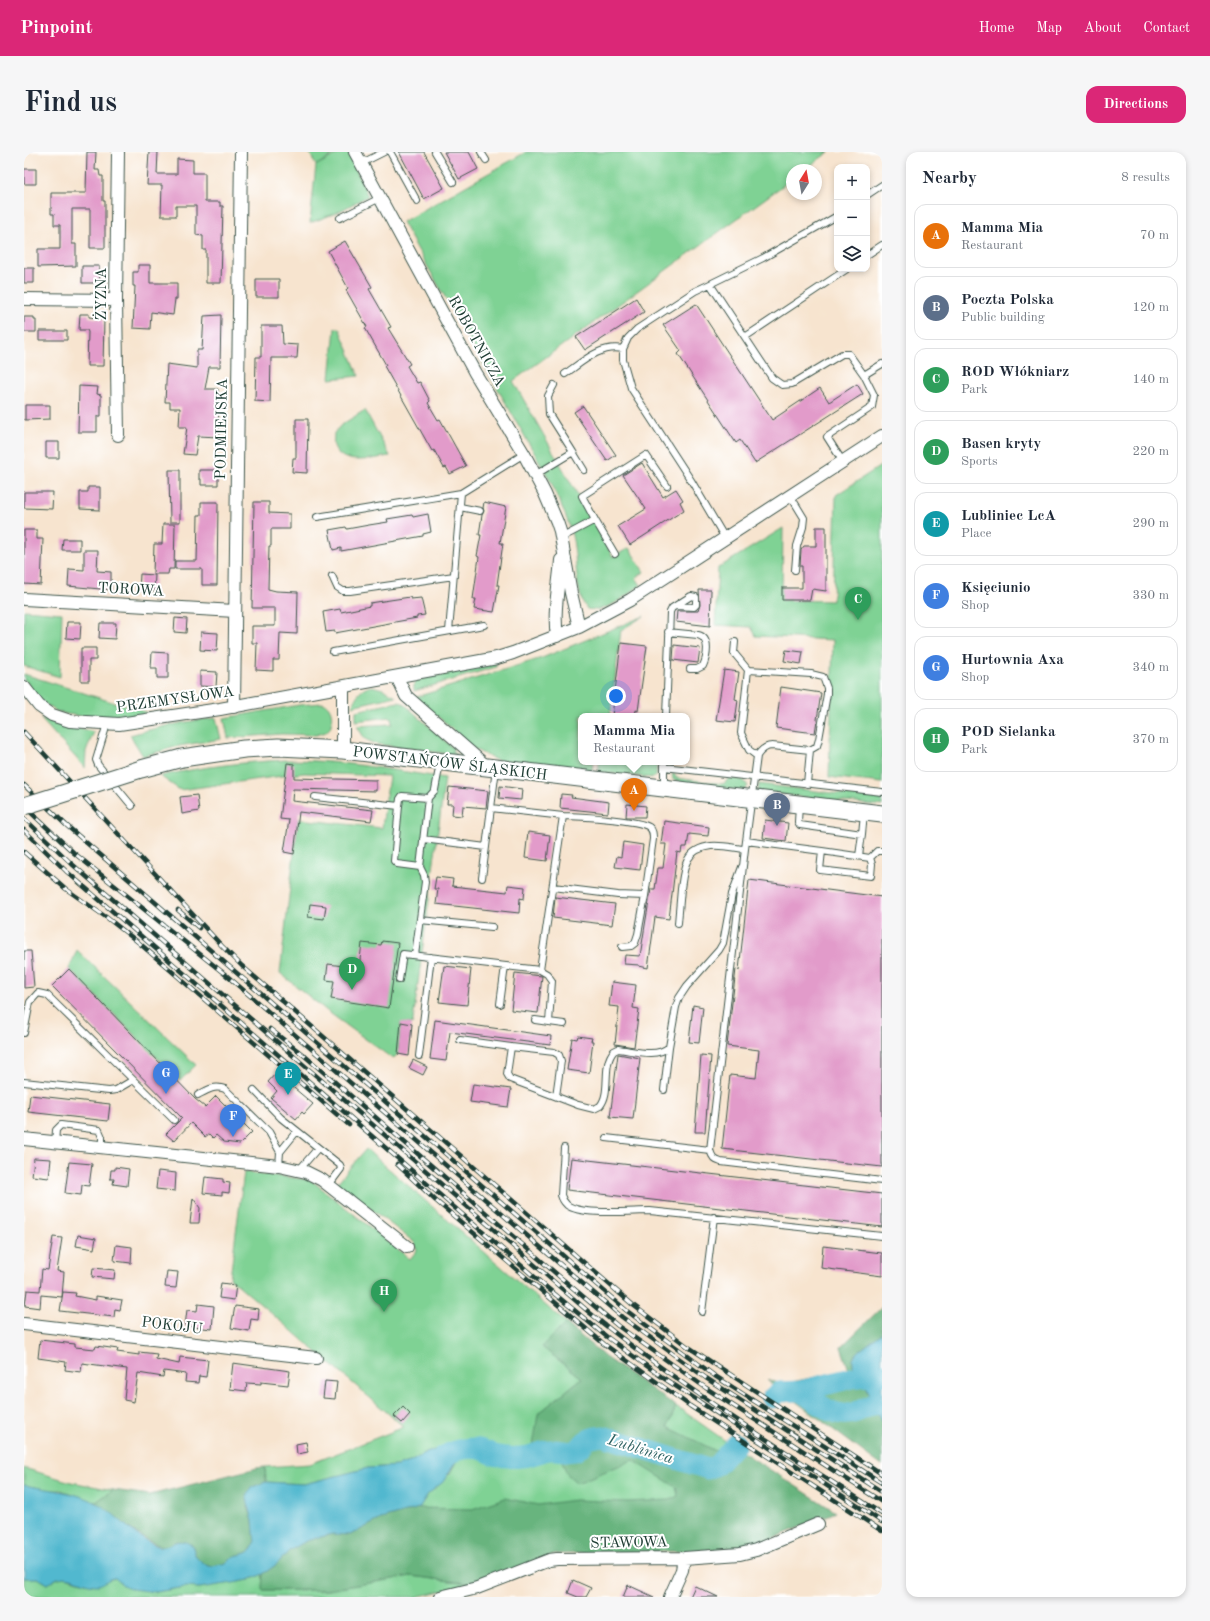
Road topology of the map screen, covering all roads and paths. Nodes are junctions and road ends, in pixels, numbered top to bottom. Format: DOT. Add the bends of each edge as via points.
graph roads {
  1 [pos="118,152"];
  2 [pos="241,152"];
  3 [pos="355,152"];
  4 [pos="384,152"];
  5 [pos="390,152"];
  6 [pos="435,152"];
  7 [pos="481,152"];
  8 [pos="486,160"];
  9 [pos="362,163"];
  10 [pos="453,182"];
  11 [pos="882,185"];
  12 [pos="870,193"];
  13 [pos="380,198"];
  14 [pos="417,201"];
  15 [pos="340,218"];
  16 [pos="834,218"];
  17 [pos="882,245"];
  18 [pos="870,253"];
  19 [pos="842,272"];
  20 [pos="710,284"];
  21 [pos="24,299"];
  22 [pos="116,300"];
  23 [pos="745,337"];
  24 [pos="623,349"];
  25 [pos="882,364"];
  26 [pos="565,374"];
  27 [pos="864,375"];
  28 [pos="554,386"];
  29 [pos="118,435"];
  30 [pos="882,436"];
  31 [pos="574,452"];
  32 [pos="524,454"];
  33 [pos="843,462"];
  34 [pos="584,470"];
  35 [pos="535,475"];
  36 [pos="667,486"];
  37 [pos="461,493"];
  38 [pos="790,495"];
  39 [pos="460,506"];
  40 [pos="480,511"];
  41 [pos="317,518"];
  42 [pos="595,520"];
  43 [pos="725,538"];
  44 [pos="562,544"];
  45 [pos="615,554"];
  46 [pos="794,570"];
  47 [pos="332,576"];
  48 [pos="454,576"];
  49 [pos="24,599"];
  50 [pos="676,606"];
  51 [pos="235,611"];
  52 [pos="484,625"];
  53 [pos="579,627"];
  54 [pos="449,631"];
  55 [pos="668,632"];
  56 [pos="557,636"];
  57 [pos="735,642"];
  58 [pos="333,652"];
  59 [pos="690,669"];
  60 [pos="748,670"];
  61 [pos="397,677"];
  62 [pos="24,687"];
  63 [pos="343,687"];
  64 [pos="234,706"];
  65 [pos="666,713"];
  66 [pos="107,724"];
  67 [pos="343,750"];
  68 [pos="810,750"];
  69 [pos="757,756"];
  70 [pos="440,762"];
  71 [pos="664,765"];
  72 [pos="670,765"];
  73 [pos="491,768"];
  74 [pos="754,778"];
  75 [pos="807,784"];
  76 [pos="664,788"];
  77 [pos="882,792"];
  78 [pos="315,797"];
  79 [pos="752,797"];
  80 [pos="428,798"];
  81 [pos="799,803"];
  82 [pos="24,806"];
  83 [pos="132,806"];
  84 [pos="399,806"];
  85 [pos="491,808"];
  86 [pos="864,811"];
  87 [pos="882,814"];
  88 [pos="563,816"];
  89 [pos="862,834"];
  90 [pos="423,839"];
  91 [pos="746,841"];
  92 [pos="486,847"];
  93 [pos="745,849"];
  94 [pos="822,851"];
  95 [pos="882,851"];
  96 [pos="859,856"];
  97 [pos="870,858"];
  98 [pos="420,867"];
  99 [pos="742,867"];
  100 [pos="482,878"];
  101 [pos="553,886"];
  102 [pos="645,896"];
  103 [pos="420,920"];
  104 [pos="678,922"];
  105 [pos="492,927"];
  106 [pos="622,947"];
  107 [pos="415,955"];
  108 [pos="431,958"];
  109 [pos="505,966"];
  110 [pos="540,970"];
  111 [pos="399,980"];
  112 [pos="500,1004"];
  113 [pos="535,1020"];
  114 [pos="549,1022"];
  115 [pos="564,1024"];
  116 [pos="24,1033"];
  117 [pos="460,1040"];
  118 [pos="511,1047"];
  119 [pos="669,1047"];
  120 [pos="419,1056"];
  121 [pos="133,1080"];
  122 [pos="24,1082"];
  123 [pos="254,1090"];
  124 [pos="664,1090"];
  125 [pos="198,1095"];
  126 [pos="556,1096"];
  127 [pos="174,1120"];
  128 [pos="297,1131"];
  129 [pos="606,1138"];
  130 [pos="24,1139"];
  131 [pos="55,1143"];
  132 [pos="102,1148"];
  133 [pos="318,1148"];
  134 [pos="564,1148"];
  135 [pos="710,1150"];
  136 [pos="280,1152"];
  137 [pos="279,1166"];
  138 [pos="299,1170"];
  139 [pos="882,1181"];
  140 [pos="328,1184"];
  141 [pos="714,1217"];
  142 [pos="882,1236"];
  143 [pos="408,1246"];
  144 [pos="702,1312"];
  145 [pos="24,1324"];
  146 [pos="316,1358"];
  147 [pos="818,1524"];
  148 [pos="684,1558"];
  149 [pos="440,1597"];
  150 [pos="670,1597"];
  1 -- 22 [label="street, ŻYZNA"];
  2 -- 51 [label="street, PODMIEJSKA"];
  3 -- 9 [label="street, ROBOTNICZA"];
  4 -- 9 [label="lane"];
  5 -- 14 [label="lane"];
  6 -- 10 [label="lane"];
  7 -- 8 [label="lane"];
  9 -- 13 [label="street, ROBOTNICZA"];
  11 -- 12 [label="lane"];
  13 -- 15 [label="lane"];
  13 -- 32 [label="street, ROBOTNICZA" via="475,373"];
  16 -- 20 [label="lane" via="763,258"];
  17 -- 18 [label="lane"];
  19 -- 23 [label="lane"];
  20 -- 23 [label="lane"];
  20 -- 24 [label="lane" via="637,329 628,338"];
  21 -- 22 [label="street"];
  22 -- 29 [label="street, ŻYZNA"];
  23 -- 27 [label="lane" via="772,378 782,385 792,384 842,354 849,354"];
  24 -- 26 [label="lane" via="615,347 602,350"];
  24 -- 43 [label="lane" via="623,360 631,388"];
  25 -- 27 [label="lane"];
  27 -- 33 [label="lane" via="874,395 872,407 827,437"];
  28 -- 31 [label="lane" via="548,396 549,414"];
  30 -- 33 [label="street, PRZEMYSŁOWA"];
  31 -- 34 [label="lane"];
  31 -- 35 [label="lane"];
  32 -- 35 [label="street, ROBOTNICZA"];
  32 -- 37 [label="lane"];
  33 -- 38 [label="street, PRZEMYSŁOWA"];
  35 -- 44 [label="street, ROBOTNICZA" via="557,522"];
  36 -- 42 [label="lane" via="646,455 582,496"];
  37 -- 39 [label="lane"];
  37 -- 41 [label="lane"];
  38 -- 43 [label="street, PRZEMYSŁOWA"];
  38 -- 46 [label="lane" via="804,518"];
  39 -- 40 [label="lane"];
  39 -- 48 [label="lane"];
  42 -- 44 [label="lane"];
  42 -- 45 [label="lane"];
  43 -- 53 [label="street, PRZEMYSŁOWA" via="630,600"];
  44 -- 53 [label="street, ROBOTNICZA"];
  44 -- 56 [label="street, ROBOTNICZA" via="556,604"];
  47 -- 48 [label="lane" via="337,588 350,592"];
  48 -- 54 [label="lane"];
  49 -- 51 [label="street, TOROWA"];
  50 -- 55 [label="lane" via="670,612"];
  51 -- 64 [label="street, PODMIEJSKA"];
  52 -- 54 [label="lane"];
  53 -- 56 [label="street, PRZEMYSŁOWA"];
  54 -- 58 [label="lane"];
  55 -- 59 [label="lane" via="698,635 706,639 704,666"];
  55 -- 65 [label="lane"];
  56 -- 61 [label="street, PRZEMYSŁOWA" via="497,658"];
  57 -- 60 [label="lane" via="734,653"];
  60 -- 68 [label="lane" via="823,677 827,694 819,739 817,746"];
  60 -- 69 [label="lane" via="741,733 749,750"];
  61 -- 63 [label="street, PRZEMYSŁOWA"];
  61 -- 73 [label="street" via="406,696"];
  62 -- 66 [label="street, PRZEMYSŁOWA" via="38,706 52,715 70,721"];
  63 -- 64 [label="street, PRZEMYSŁOWA"];
  63 -- 67 [label="street"];
  64 -- 66 [label="street, PRZEMYSŁOWA" via="131,723"];
  66 -- 83 [label="lane" via="96,760"];
  67 -- 70 [label="main road, POWSTAŃCÓW ŚLĄSKICH"];
  67 -- 82 [label="main road, POWSTAŃCÓW ŚLĄSKICH, bridge" via="278,747 232,750 182,758"];
  68 -- 69 [label="lane" via="768,746"];
  68 -- 75 [label="lane"];
  69 -- 74 [label="lane"];
  70 -- 73 [label="main road, POWSTAŃCÓW ŚLĄSKICH"];
  70 -- 80 [label="lane" via="435,790"];
  71 -- 76 [label="lane"];
  72 -- 74 [label="lane"];
  73 -- 76 [label="main road, POWSTAŃCÓW ŚLĄSKICH"];
  73 -- 85 [label="lane"];
  74 -- 75 [label="lane"];
  74 -- 79 [label="lane"];
  75 -- 77 [label="lane"];
  76 -- 79 [label="main road, POWSTAŃCÓW ŚLĄSKICH"];
  78 -- 84 [label="lane"];
  79 -- 81 [label="main road, POWSTAŃCÓW ŚLĄSKICH"];
  79 -- 91 [label="lane"];
  80 -- 84 [label="lane" via="402,796"];
  80 -- 90 [label="lane"];
  81 -- 86 [label="main road, POWSTAŃCÓW ŚLĄSKICH"];
  81 -- 89 [label="lane" via="800,825"];
  84 -- 98 [label="lane" via="394,861 397,864"];
  85 -- 88 [label="lane"];
  85 -- 92 [label="lane"];
  86 -- 87 [label="main road, POWSTAŃCÓW ŚLĄSKICH"];
  86 -- 89 [label="lane"];
  88 -- 101 [label="lane"];
  88 -- 102 [label="lane" via="636,823 649,827 653,839"];
  89 -- 96 [label="lane"];
  90 -- 92 [label="lane"];
  90 -- 98 [label="lane"];
  91 -- 93 [label="lane"];
  91 -- 94 [label="lane"];
  92 -- 100 [label="lane"];
  93 -- 99 [label="lane"];
  93 -- 104 [label="lane" via="710,846 701,848 690,856 684,867"];
  94 -- 96 [label="lane"];
  94 -- 97 [label="lane" via="820,870 871,876"];
  95 -- 97 [label="lane" via="877,851"];
  96 -- 97 [label="lane"];
  98 -- 103 [label="lane" via="425,879"];
  99 -- 119 [label="lane" via="732,894 723,943 679,998"];
  99 -- 135 [label="lane"];
  101 -- 102 [label="lane" via="618,896"];
  101 -- 110 [label="lane"];
  102 -- 106 [label="lane" via="636,939 631,946"];
  103 -- 105 [label="lane"];
  103 -- 107 [label="lane"];
  107 -- 108 [label="lane"];
  107 -- 111 [label="lane" via="403,954"];
  108 -- 109 [label="lane"];
  108 -- 120 [label="lane"];
  109 -- 110 [label="lane"];
  109 -- 112 [label="lane"];
  110 -- 114 [label="lane" via="552,981"];
  113 -- 114 [label="lane"];
  114 -- 115 [label="lane"];
  116 -- 121 [label="lane" via="30,1002 38,993 47,995"];
  117 -- 118 [label="lane"];
  118 -- 126 [label="lane" via="507,1074 510,1079"];
  118 -- 126 [label="lane" via="554,1052 559,1055 561,1061"];
  119 -- 124 [label="lane"];
  119 -- 126 [label="lane" via="654,1054 614,1050 609,1058 604,1099 597,1108 584,1107"];
  121 -- 122 [label="lane" via="109,1092"];
  121 -- 127 [label="lane"];
  123 -- 128 [label="lane"];
  125 -- 136 [label="lane" via="213,1087 226,1089 269,1132"];
  128 -- 133 [label="lane"];
  128 -- 136 [label="lane"];
  129 -- 135 [label="lane"];
  130 -- 131 [label="street"];
  131 -- 132 [label="street"];
  131 -- 132 [label="lane" via="58,1127 69,1126 99,1130"];
  132 -- 137 [label="street"];
  133 -- 138 [label="lane"];
  133 -- 140 [label="lane" via="340,1165 341,1169"];
  134 -- 141 [label="lane" via="560,1195 568,1206 617,1213 650,1211"];
  135 -- 139 [label="lane" via="714,1159 721,1162"];
  136 -- 137 [label="lane"];
  137 -- 138 [label="street"];
  138 -- 140 [label="street"];
  140 -- 143 [label="street"];
  141 -- 142 [label="lane"];
  141 -- 144 [label="lane"];
  145 -- 146 [label="street, POKOJU"];
  147 -- 148 [label="street, STAWOWA" via="749,1552"];
  148 -- 149 [label="street, STAWOWA" via="558,1559 541,1562 477,1588"];
  148 -- 150 [label="street" via="682,1570"];
}
